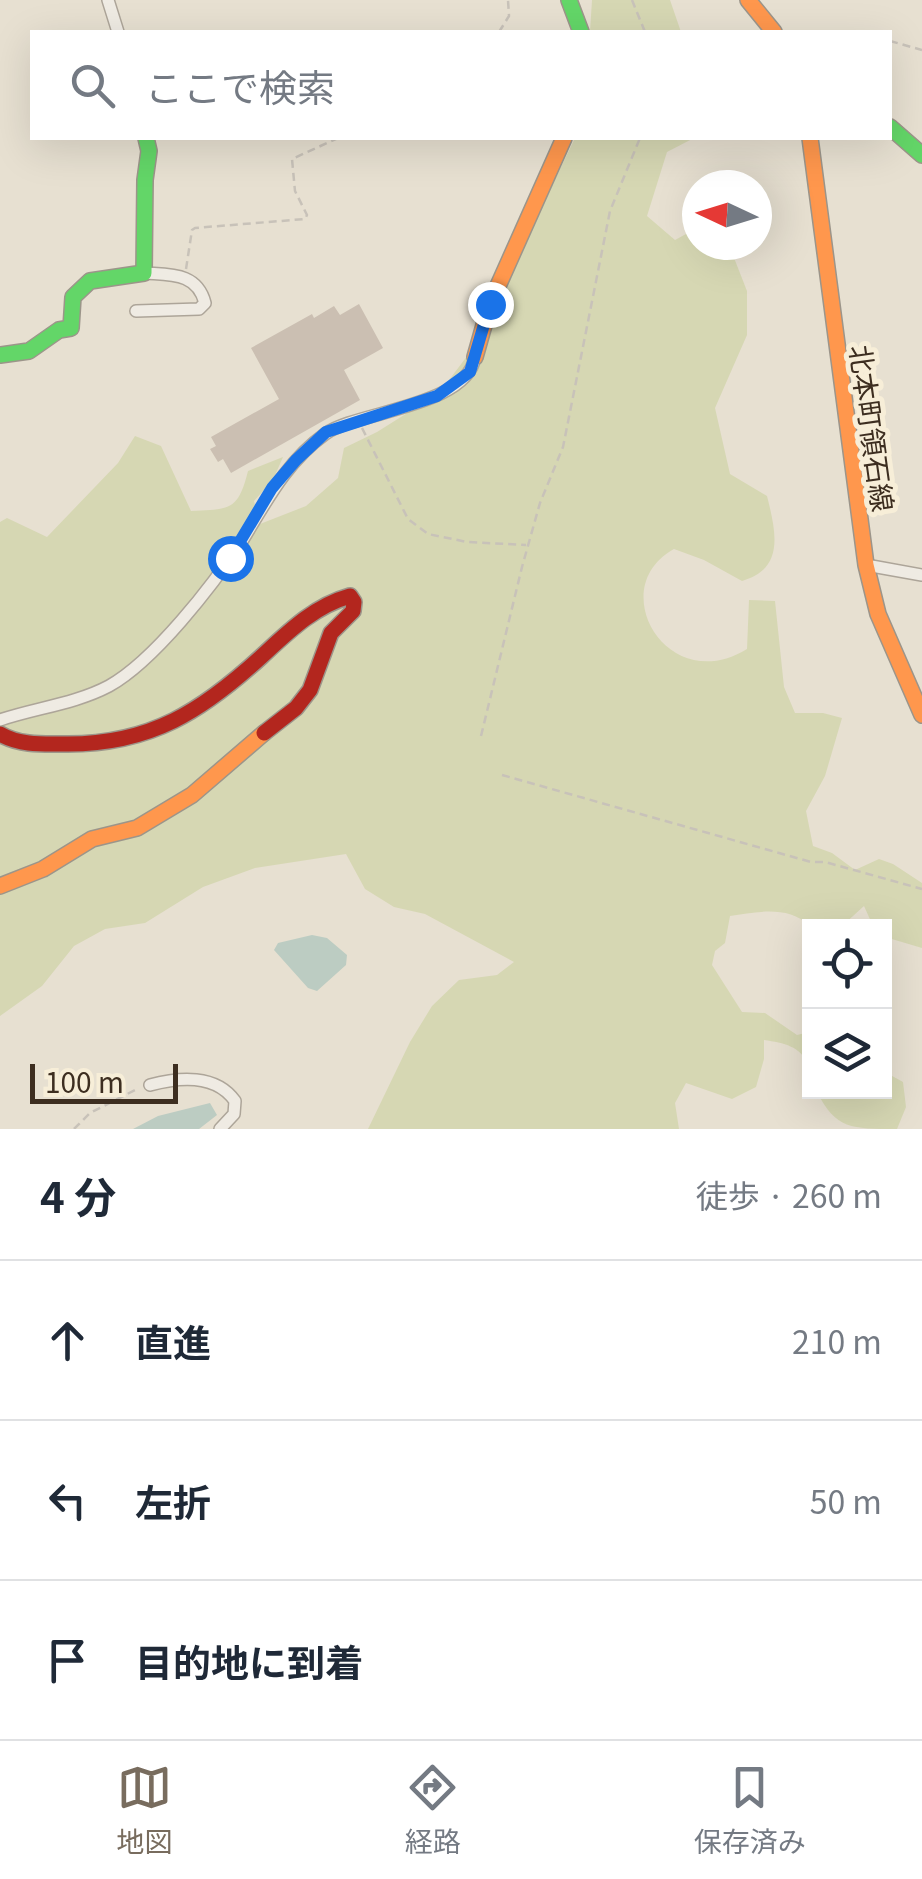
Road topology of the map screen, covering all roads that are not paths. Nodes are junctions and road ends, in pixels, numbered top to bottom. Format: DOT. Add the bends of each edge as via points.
graph roads {
  1 [pos="108,0"];
  2 [pos="569,0"];
  3 [pos="748,0"];
  4 [pos="117,30"];
  5 [pos="579,30"];
  6 [pos="772,30"];
  7 [pos="892,129"];
  8 [pos="146,140"];
  9 [pos="563,140"];
  10 [pos="810,140"];
  11 [pos="922,155"];
  12 [pos="144,273"];
  13 [pos="136,311"];
  14 [pos="0,355"];
  15 [pos="475,358"];
  16 [pos="866,565"];
  17 [pos="922,575"];
  18 [pos="922,715"];
  19 [pos="0,720"];
  20 [pos="0,734"];
  21 [pos="0,886"];
  22 [pos="150,1085"];
  23 [pos="220,1129"];
  1 -- 4 [label="street"];
  2 -- 5 [label="street"];
  3 -- 6 [label="street"];
  7 -- 11 [label="street"];
  8 -- 12 [label="street"];
  9 -- 15 [label="street" via="490,304"];
  10 -- 16 [label="street, 北本町領石線"];
  12 -- 13 [label="street" via="181,274 198,288 204,307"];
  12 -- 14 [label="street" via="86,281 77,289 71,328 30,352"];
  15 -- 19 [label="street" via="470,372 437,396 326,432 272,488 199,598 130,672 88,696"];
  16 -- 17 [label="street"];
  16 -- 18 [label="street, 北本町領石線" via="878,614"];
  20 -- 21 [label="street" via="19,742 74,745 166,728 223,692 328,604 350,596 354,602 330,633 310,690 296,708 192,795 137,828 92,840"];
  22 -- 23 [label="street" via="174,1079 222,1086 235,1101 234,1114"];
}
